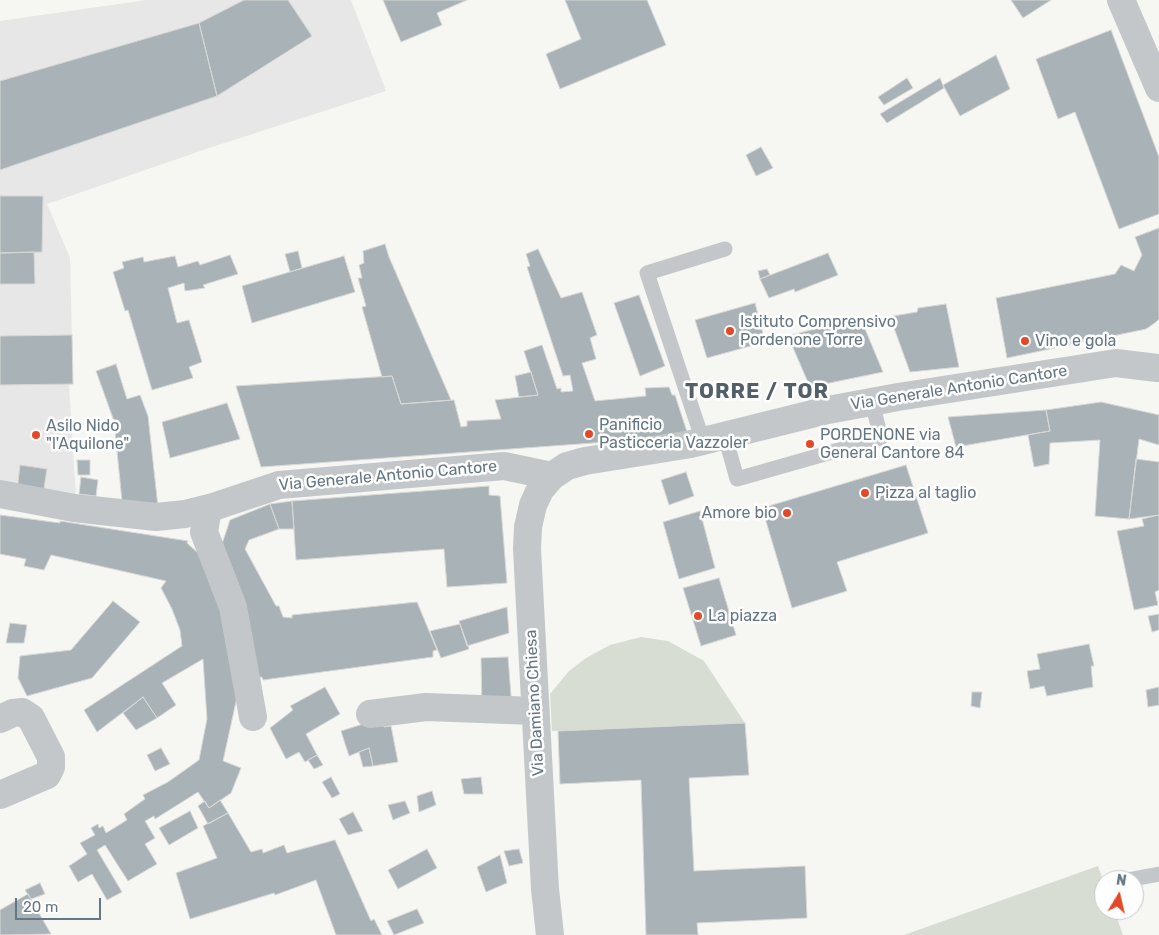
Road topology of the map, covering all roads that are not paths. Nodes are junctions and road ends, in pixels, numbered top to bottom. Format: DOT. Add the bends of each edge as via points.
graph roads {
  1 [pos="1121,0"];
  2 [pos="1159,88"];
  3 [pos="725,249"];
  4 [pos="1158,364"];
  5 [pos="872,402"];
  6 [pos="714,438"];
  7 [pos="552,476"];
  8 [pos="0,494"];
  9 [pos="213,507"];
  10 [pos="535,711"];
  11 [pos="370,714"];
  12 [pos="253,718"];
  13 [pos="0,719"];
  14 [pos="0,795"];
  15 [pos="1159,874"];
  16 [pos="1144,877"];
  17 [pos="550,935"];
  1 -- 2 [label="street"];
  3 -- 6 [label="lane" via="647,273"];
  4 -- 5 [label="street, Via Generale Antonio Cantore" via="1116,363"];
  5 -- 6 [label="street, Via Generale Antonio Cantore"];
  5 -- 6 [label="lane" via="880,438 737,479"];
  6 -- 7 [label="street, Via Generale Antonio Cantore" via="585,461 567,466"];
  7 -- 9 [label="street, Via Generale Antonio Cantore" via="504,466 327,480 279,485"];
  7 -- 10 [label="street, Via Damiano Chiesa" via="540,490 528,527"];
  8 -- 9 [label="street, Via Generale Antonio Cantore" via="74,508 156,517"];
  9 -- 12 [label="street" via="207,514 204,532 233,607"];
  10 -- 11 [label="street" via="426,707"];
  10 -- 17 [label="street, Via Damiano Chiesa"];
  13 -- 14 [label="street" via="22,712 31,718 51,757 51,767 47,775"];
  15 -- 16 [label="lane"];
}
